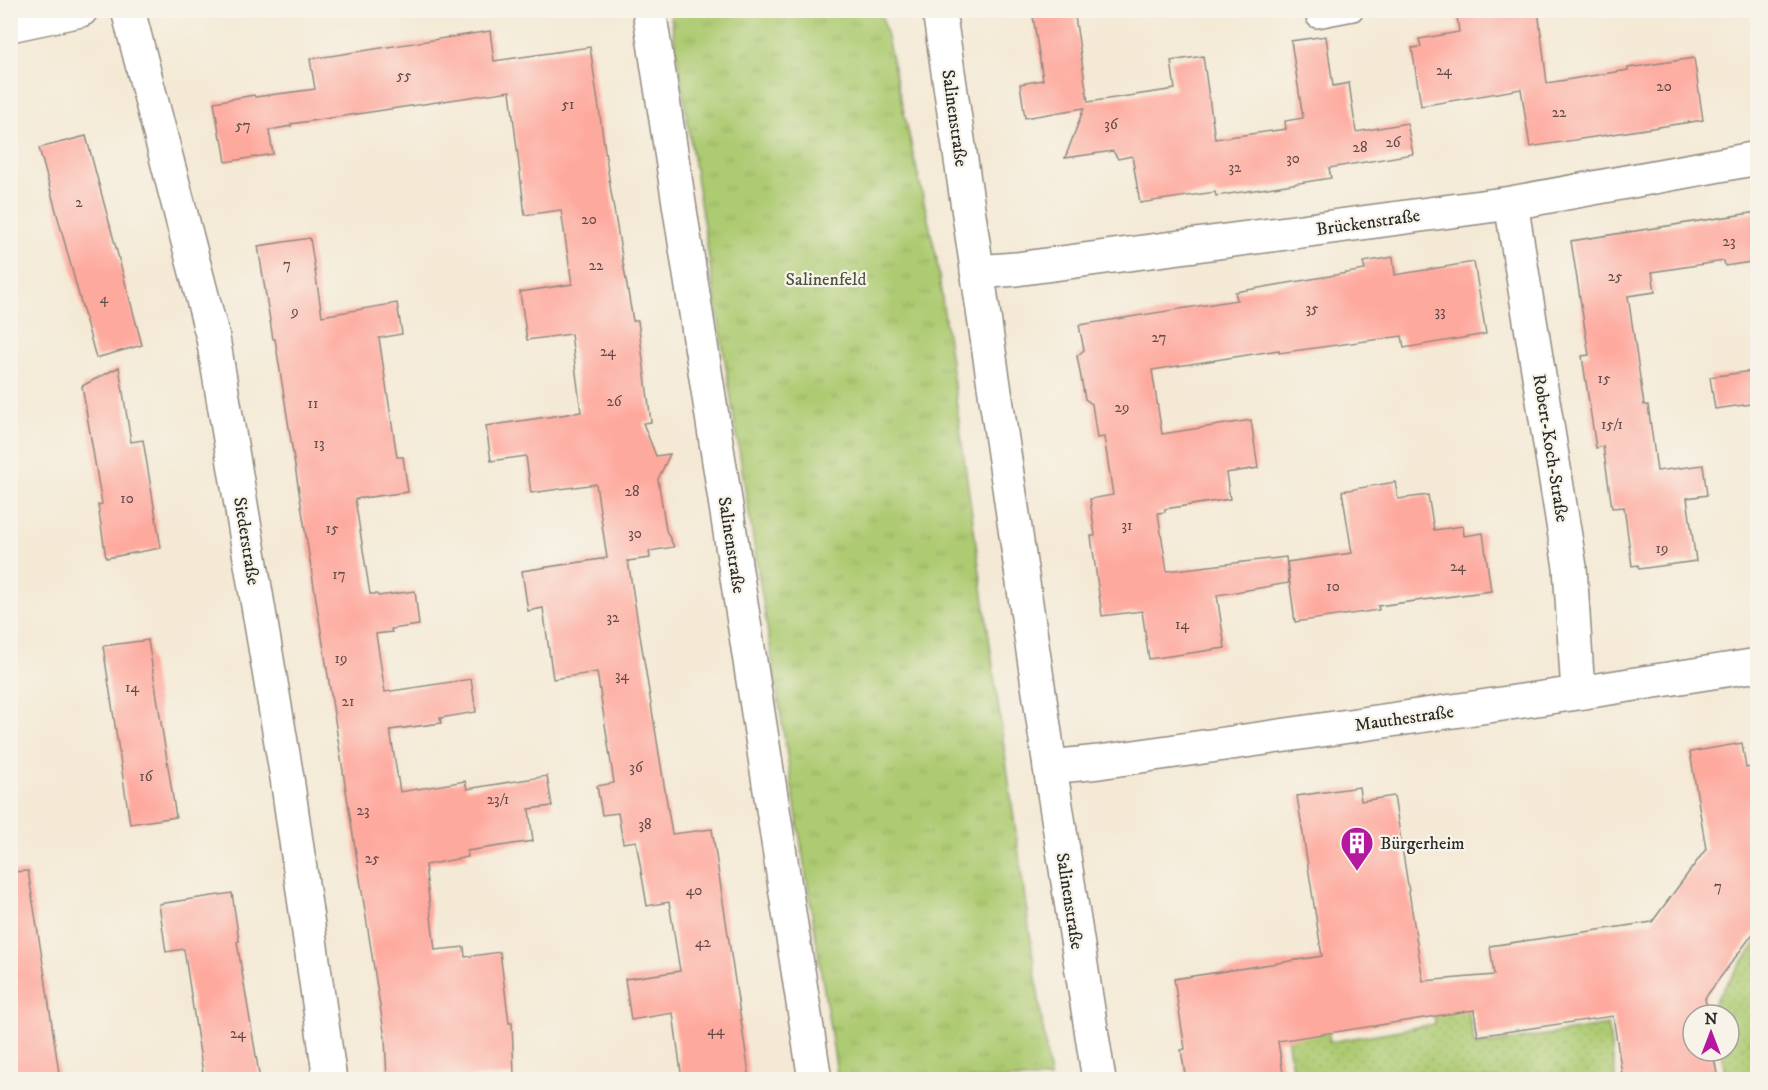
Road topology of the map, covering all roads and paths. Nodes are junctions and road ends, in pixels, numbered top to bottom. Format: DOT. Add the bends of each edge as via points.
graph roads {
  1 [pos="81,10"];
  2 [pos="128,10"];
  3 [pos="650,10"];
  4 [pos="939,10"];
  5 [pos="1353,10"];
  6 [pos="1317,17"];
  7 [pos="10,25"];
  8 [pos="1758,158"];
  9 [pos="1511,203"];
  10 [pos="977,272"];
  11 [pos="1758,665"];
  12 [pos="1578,693"];
  13 [pos="1050,766"];
  14 [pos="330,1080"];
  15 [pos="815,1080"];
  16 [pos="1099,1080"];
  1 -- 7 [label="street"];
  2 -- 14 [label="street, Siederstraße" via="213,338 287,778"];
  3 -- 15 [label="street, Salinenstraße"];
  4 -- 10 [label="street, Salinenstraße"];
  5 -- 6 [label="lane"];
  8 -- 9 [label="street, Brückenstraße"];
  9 -- 10 [label="street, Brückenstraße"];
  9 -- 12 [label="street, Robert-Koch-Straße" via="1570,567"];
  10 -- 13 [label="street, Salinenstraße"];
  11 -- 12 [label="street, Mauthestraße"];
  12 -- 13 [label="street, Mauthestraße"];
  13 -- 16 [label="street, Salinenstraße"];
}
